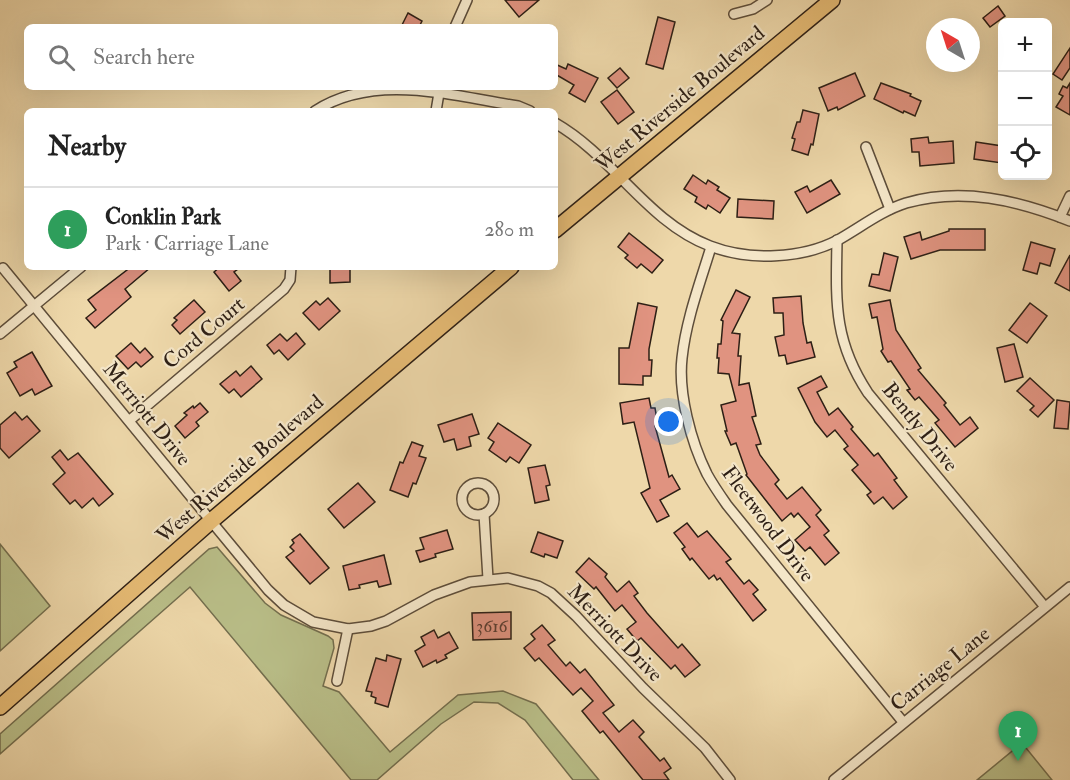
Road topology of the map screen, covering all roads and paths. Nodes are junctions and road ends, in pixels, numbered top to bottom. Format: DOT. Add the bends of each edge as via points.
graph roads {
  1 [pos="467,0"];
  2 [pos="766,0"];
  3 [pos="832,0"];
  4 [pos="734,14"];
  5 [pos="456,24"];
  6 [pos="373,90"];
  7 [pos="440,90"];
  8 [pos="321,108"];
  9 [pos="437,108"];
  10 [pos="523,108"];
  11 [pos="558,125"];
  12 [pos="866,147"];
  13 [pos="620,176"];
  14 [pos="1070,196"];
  15 [pos="891,208"];
  16 [pos="1060,217"];
  17 [pos="1070,221"];
  18 [pos="558,228"];
  19 [pos="837,240"];
  20 [pos="711,247"];
  21 [pos="3,268"];
  22 [pos="77,270"];
  23 [pos="291,270"];
  24 [pos="507,270"];
  25 [pos="34,306"];
  26 [pos="0,334"];
  27 [pos="130,420"];
  28 [pos="484,514"];
  29 [pos="211,521"];
  30 [pos="488,579"];
  31 [pos="1070,587"];
  32 [pos="1045,607"];
  33 [pos="348,629"];
  34 [pos="337,681"];
  35 [pos="0,707"];
  36 [pos="903,722"];
  37 [pos="730,780"];
  38 [pos="834,780"];
  1 -- 5 [label="street"];
  2 -- 4 [label="street" via="753,9"];
  3 -- 13 [label="main road, West Riverside Boulevard"];
  6 -- 8 [label="street"];
  7 -- 9 [label="street"];
  7 -- 10 [label="street"];
  11 -- 13 [label="street" via="588,145"];
  12 -- 15 [label="street"];
  13 -- 18 [label="main road, West Riverside Boulevard"];
  13 -- 20 [label="street" via="670,224"];
  14 -- 16 [label="street"];
  15 -- 16 [label="street" via="942,196 977,195"];
  15 -- 19 [label="street"];
  16 -- 17 [label="street"];
  19 -- 20 [label="street" via="813,251 788,254 757,255"];
  19 -- 32 [label="street, Bently Drive" via="839,324 856,376"];
  20 -- 36 [label="street, Fleetwood Drive" via="686,333 682,361 688,422 696,447 707,474 727,505"];
  21 -- 25 [label="street, Merriott Drive"];
  22 -- 25 [label="street"];
  23 -- 27 [label="street, Cord Court" via="284,289"];
  24 -- 29 [label="main road, West Riverside Boulevard"];
  25 -- 26 [label="street"];
  25 -- 27 [label="street, Merriott Drive"];
  27 -- 29 [label="street, Merriott Drive"];
  28 -- 30 [label="street"];
  29 -- 33 [label="street, Merriott Drive" via="284,605 313,622"];
  29 -- 35 [label="main road, West Riverside Boulevard"];
  30 -- 33 [label="street, Merriott Drive" via="451,587 386,621"];
  30 -- 37 [label="street, Merriott Drive" via="524,581 551,593 705,748"];
  31 -- 32 [label="street, Carriage Lane"];
  32 -- 36 [label="street, Carriage Lane"];
  33 -- 34 [label="street"];
  36 -- 38 [label="street, Carriage Lane"];
}
